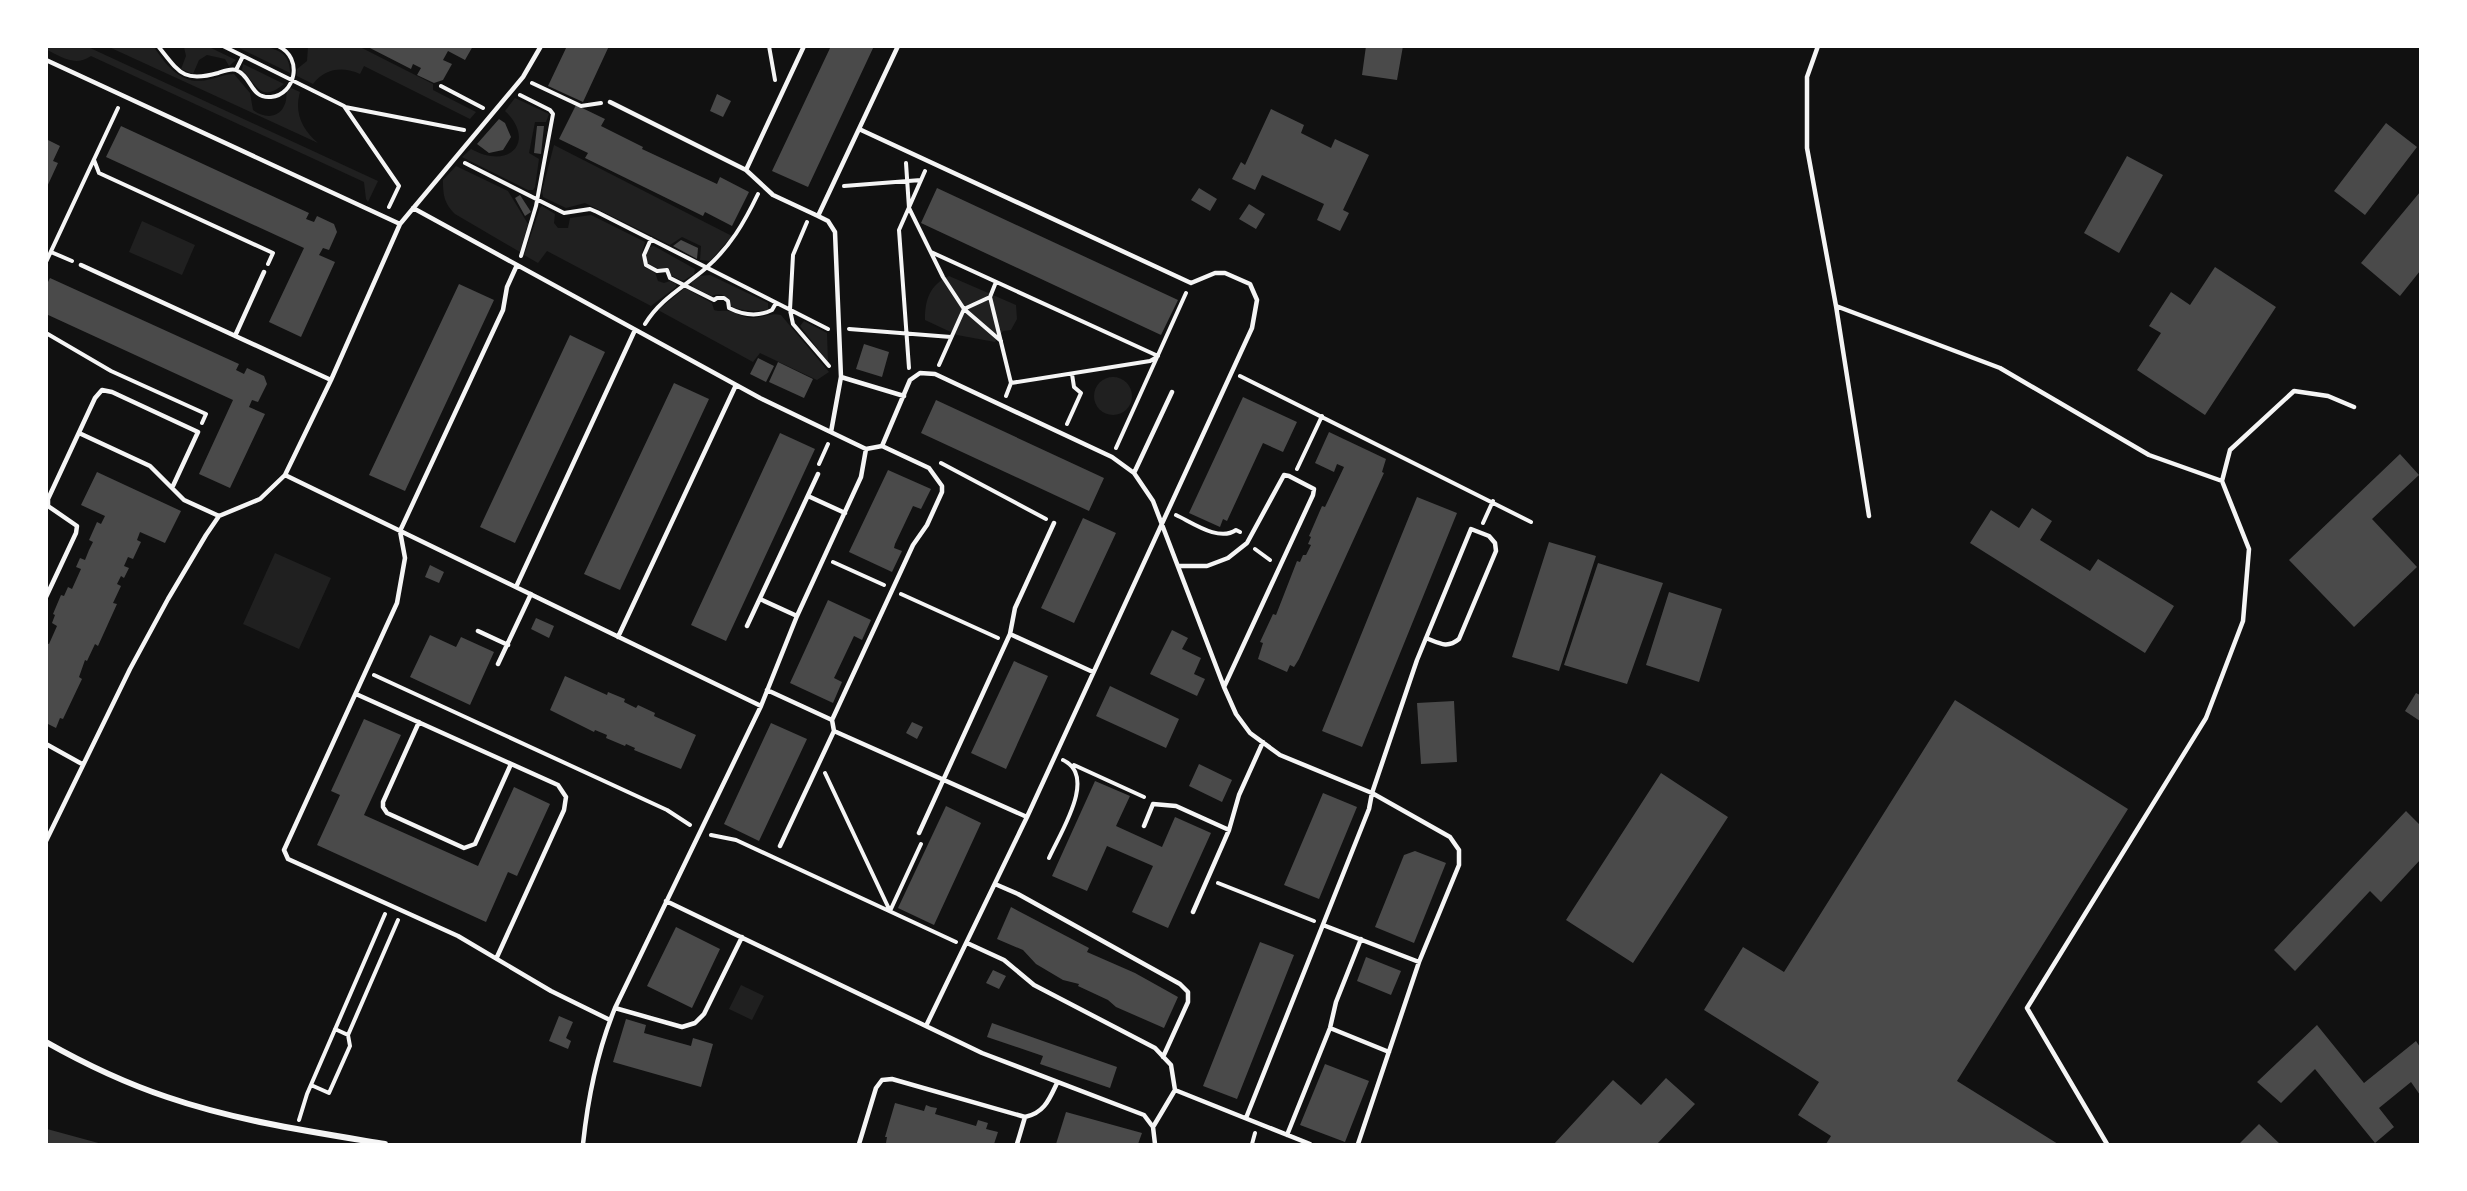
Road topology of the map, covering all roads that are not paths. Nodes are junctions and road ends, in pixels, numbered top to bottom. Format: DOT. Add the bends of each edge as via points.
graph roads {
  1 [pos="541,46"];
  2 [pos="804,46"];
  3 [pos="898,46"];
  4 [pos="1818,46"];
  5 [pos="46,60"];
  6 [pos="610,102"];
  7 [pos="859,129"];
  8 [pos="746,170"];
  9 [pos="413,208"];
  10 [pos="818,216"];
  11 [pos="400,224"];
  12 [pos="81,265"];
  13 [pos="517,265"];
  14 [pos="264,272"];
  15 [pos="1836,306"];
  16 [pos="638,331"];
  17 [pos="235,336"];
  18 [pos="841,377"];
  19 [pos="331,380"];
  20 [pos="736,385"];
  21 [pos="1172,392"];
  22 [pos="904,396"];
  23 [pos="2354,407"];
  24 [pos="831,432"];
  25 [pos="79,433"];
  26 [pos="882,446"];
  27 [pos="866,449"];
  28 [pos="1134,473"];
  29 [pos="819,474"];
  30 [pos="285,475"];
  31 [pos="2222,481"];
  32 [pos="172,488"];
  33 [pos="808,496"];
  34 [pos="845,513"];
  35 [pos="219,516"];
  36 [pos="1869,516"];
  37 [pos="1163,520"];
  38 [pos="1054,523"];
  39 [pos="400,531"];
  40 [pos="1179,566"];
  41 [pos="516,587"];
  42 [pos="531,594"];
  43 [pos="46,597"];
  44 [pos="760,599"];
  45 [pos="797,616"];
  46 [pos="747,626"];
  47 [pos="478,631"];
  48 [pos="1011,634"];
  49 [pos="618,637"];
  50 [pos="1426,638"];
  51 [pos="508,645"];
  52 [pos="498,664"];
  53 [pos="1093,672"];
  54 [pos="1224,687"];
  55 [pos="767,690"];
  56 [pos="356,694"];
  57 [pos="761,706"];
  58 [pos="832,720"];
  59 [pos="419,723"];
  60 [pos="834,731"];
  61 [pos="1263,742"];
  62 [pos="46,744"];
  63 [pos="82,764"];
  64 [pos="512,764"];
  65 [pos="944,780"];
  66 [pos="1372,793"];
  67 [pos="1026,817"];
  68 [pos="1143,826"];
  69 [pos="1229,830"];
  70 [pos="919,833"];
  71 [pos="47,840"];
  72 [pos="780,846"];
  73 [pos="995,884"];
  74 [pos="666,901"];
  75 [pos="1192,912"];
  76 [pos="1323,925"];
  77 [pos="742,937"];
  78 [pos="1361,939"];
  79 [pos="967,943"];
  80 [pos="497,957"];
  81 [pos="1419,962"];
  82 [pos="615,1008"];
  83 [pos="610,1020"];
  84 [pos="926,1026"];
  85 [pos="1330,1028"];
  86 [pos="46,1042"];
  87 [pos="1389,1052"];
  88 [pos="1163,1057"];
  89 [pos="1057,1083"];
  90 [pos="1175,1090"];
  91 [pos="1025,1117"];
  92 [pos="1246,1118"];
  93 [pos="1153,1126"];
  94 [pos="1287,1135"];
  95 [pos="385,1144"];
  96 [pos="583,1144"];
  97 [pos="859,1144"];
  98 [pos="1017,1144"];
  99 [pos="1155,1144"];
  100 [pos="1310,1144"];
  101 [pos="1358,1144"];
  102 [pos="2107,1144"];
  1 -- 9 [label="lane" via="523,77"];
  2 -- 8 [label="lane"];
  3 -- 7 [label="lane"];
  4 -- 15 [label="lane" via="1807,77 1807,148"];
  5 -- 11 [label="lane"];
  6 -- 8 [label="lane"];
  7 -- 10 [label="lane"];
  7 -- 37 [label="lane" via="1191,284 1215,273 1250,284 1257,300 1252,328"];
  8 -- 10 [label="lane" via="773,195"];
  9 -- 11 [label="lane"];
  9 -- 13 [label="lane"];
  10 -- 18 [label="lane" via="828,221 835,232"];
  11 -- 19 [label="lane"];
  12 -- 17 [label="lane"];
  13 -- 16 [label="lane"];
  13 -- 39 [label="lane" via="507,287 503,310"];
  14 -- 17 [label="lane"];
  15 -- 31 [label="lane" via="2000,368 2149,455"];
  15 -- 36 [label="lane"];
  16 -- 20 [label="lane"];
  16 -- 41 [label="lane"];
  17 -- 19 [label="lane"];
  18 -- 22 [label="lane"];
  18 -- 24 [label="lane"];
  19 -- 30 [label="lane"];
  20 -- 24 [label="lane"];
  20 -- 49 [label="lane"];
  21 -- 28 [label="lane"];
  22 -- 26 [label="lane"];
  22 -- 28 [label="lane" via="910,380 920,373 935,374 1112,457"];
  23 -- 31 [label="lane" via="2328,396 2294,391 2230,450"];
  24 -- 27 [label="lane"];
  25 -- 32 [label="lane" via="150,466"];
  25 -- 32 [label="lane" via="102,390 198,432"];
  25 -- 43 [label="lane" via="48,499 52,511 77,526"];
  26 -- 27 [label="lane"];
  26 -- 58 [label="lane" via="929,468 942,492 913,545"];
  27 -- 34 [label="lane" via="861,477"];
  28 -- 37 [label="lane"];
  29 -- 33 [label="lane"];
  30 -- 35 [label="lane" via="260,499"];
  30 -- 39 [label="lane"];
  31 -- 102 [label="lane" via="2249,549 2243,621 2206,718 2027,1008"];
  32 -- 35 [label="lane" via="184,500"];
  33 -- 34 [label="lane"];
  33 -- 44 [label="lane"];
  34 -- 45 [label="lane"];
  35 -- 63 [label="lane" via="168,599"];
  37 -- 40 [label="lane"];
  37 -- 53 [label="lane"];
  38 -- 48 [label="lane" via="1015,608"];
  39 -- 41 [label="lane"];
  39 -- 56 [label="lane" via="405,558 397,603"];
  40 -- 54 [label="lane"];
  40 -- 54 [label="lane" via="1207,566 1228,558 1247,543 1284,475 1314,489"];
  41 -- 42 [label="lane"];
  42 -- 49 [label="lane"];
  42 -- 51 [label="lane"];
  44 -- 45 [label="lane"];
  44 -- 46 [label="lane"];
  45 -- 55 [label="lane"];
  47 -- 51 [label="lane"];
  48 -- 53 [label="lane"];
  48 -- 65 [label="lane"];
  49 -- 57 [label="lane"];
  50 -- 50 [label="lane" via="1471,529 1489,536 1496,551 1459,639 1444,646"];
  50 -- 66 [label="lane"];
  51 -- 52 [label="lane"];
  53 -- 67 [label="lane"];
  54 -- 61 [label="lane" via="1236,714 1250,733"];
  55 -- 57 [label="lane"];
  55 -- 58 [label="lane"];
  56 -- 59 [label="lane"];
  56 -- 80 [label="lane" via="285,855"];
  57 -- 74 [label="lane"];
  58 -- 60 [label="lane"];
  59 -- 64 [label="lane"];
  59 -- 64 [label="lane" via="383,807 387,813 464,848 475,844"];
  60 -- 65 [label="lane"];
  60 -- 72 [label="lane"];
  61 -- 66 [label="lane" via="1280,755"];
  61 -- 69 [label="lane" via="1239,795"];
  62 -- 63 [label="lane"];
  63 -- 71 [label="lane"];
  64 -- 80 [label="lane" via="558,785 566,797 564,810"];
  65 -- 67 [label="lane"];
  65 -- 70 [label="lane"];
  66 -- 76 [label="lane"];
  66 -- 81 [label="lane" via="1450,837 1459,850 1459,865"];
  67 -- 73 [label="lane"];
  68 -- 69 [label="lane" via="1153,804 1176,806"];
  69 -- 75 [label="lane"];
  73 -- 79 [label="lane"];
  73 -- 88 [label="lane" via="1180,984 1188,992 1188,1002"];
  74 -- 77 [label="lane"];
  74 -- 82 [label="lane"];
  76 -- 78 [label="lane"];
  76 -- 92 [label="lane"];
  77 -- 82 [label="lane" via="704,1014 695,1023 682,1027"];
  77 -- 84 [label="lane"];
  78 -- 81 [label="lane"];
  78 -- 85 [label="lane"];
  79 -- 84 [label="lane"];
  79 -- 88 [label="lane" via="1004,960 1034,985 1155,1048"];
  80 -- 83 [label="lane" via="551,991"];
  81 -- 87 [label="lane"];
  82 -- 83 [label="lane"];
  83 -- 96 [label="lane" via="591,1086"];
  84 -- 89 [label="lane"];
  85 -- 87 [label="lane"];
  85 -- 94 [label="lane"];
  86 -- 95 [label="street" via="120,1079 168,1097 296,1129"];
  87 -- 101 [label="lane"];
  88 -- 90 [label="lane" via="1171,1065"];
  89 -- 91 [label="lane" via="1045,1107"];
  89 -- 93 [label="lane" via="1143,1115"];
  90 -- 92 [label="lane"];
  90 -- 93 [label="lane"];
  91 -- 97 [label="lane" via="892,1079 882,1080"];
  91 -- 98 [label="lane"];
  92 -- 94 [label="lane"];
  93 -- 99 [label="lane"];
  94 -- 100 [label="lane"];
}
